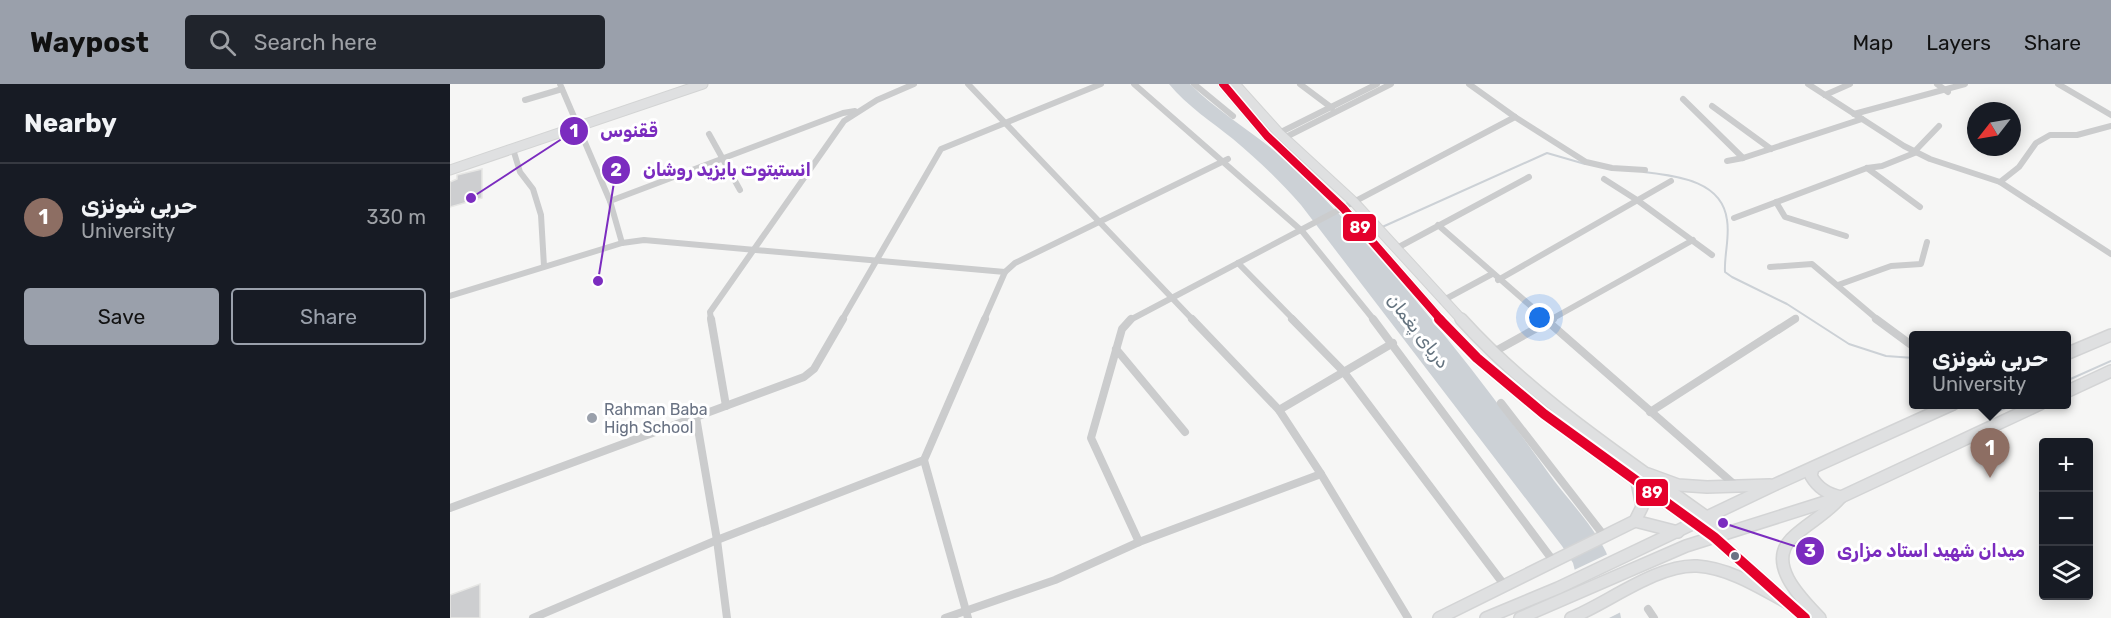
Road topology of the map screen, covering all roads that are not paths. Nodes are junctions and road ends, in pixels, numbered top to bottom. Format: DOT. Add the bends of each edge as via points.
graph roads {
  1 [pos="703,84"];
  2 [pos="914,84"];
  3 [pos="968,84"];
  4 [pos="1101,84"];
  5 [pos="1134,84"];
  6 [pos="1194,84"];
  7 [pos="1223,84"];
  8 [pos="1235,84"];
  9 [pos="1300,84"];
  10 [pos="1377,84"];
  11 [pos="1391,84"];
  12 [pos="1469,84"];
  13 [pos="1820,84"];
  14 [pos="1850,84"];
  15 [pos="1937,84"];
  16 [pos="1965,84"];
  17 [pos="2058,84"];
  18 [pos="561,86"];
  19 [pos="1810,86"];
  20 [pos="1948,92"];
  21 [pos="1825,95"];
  22 [pos="1683,99"];
  23 [pos="525,100"];
  24 [pos="1712,106"];
  25 [pos="1330,107"];
  26 [pos="857,110"];
  27 [pos="1336,111"];
  28 [pos="1854,114"];
  29 [pos="2111,115"];
  30 [pos="1233,116"];
  31 [pos="1515,117"];
  32 [pos="1862,119"];
  33 [pos="1006,123"];
  34 [pos="1939,126"];
  35 [pos="2111,126"];
  36 [pos="578,127"];
  37 [pos="708,134"];
  38 [pos="1282,135"];
  39 [pos="513,149"];
  40 [pos="1771,149"];
  41 [pos="1916,152"];
  42 [pos="1743,158"];
  43 [pos="722,159"];
  44 [pos="1225,160"];
  45 [pos="1727,161"];
  46 [pos="1867,168"];
  47 [pos="450,170"];
  48 [pos="1645,170"];
  49 [pos="1529,177"];
  50 [pos="1604,179"];
  51 [pos="1671,181"];
  52 [pos="2000,182"];
  53 [pos="740,190"];
  54 [pos="1637,200"];
  55 [pos="610,201"];
  56 [pos="1354,202"];
  57 [pos="1776,202"];
  58 [pos="1920,207"];
  59 [pos="1343,208"];
  60 [pos="1734,218"];
  61 [pos="1097,222"];
  62 [pos="1438,225"];
  63 [pos="1302,231"];
  64 [pos="1846,236"];
  65 [pos="1693,240"];
  66 [pos="1927,242"];
  67 [pos="622,243"];
  68 [pos="1397,248"];
  69 [pos="753,249"];
  70 [pos="2111,254"];
  71 [pos="1712,255"];
  72 [pos="876,261"];
  73 [pos="1238,263"];
  74 [pos="544,266"];
  75 [pos="1770,267"];
  76 [pos="1005,272"];
  77 [pos="1495,277"];
  78 [pos="1838,285"];
  79 [pos="450,296"];
  80 [pos="1170,297"];
  81 [pos="1442,301"];
  82 [pos="1796,318"];
  83 [pos="1546,321"];
  84 [pos="2111,334"];
  85 [pos="1393,343"];
  86 [pos="1909,344"];
  87 [pos="1116,349"];
  88 [pos="2071,352"];
  89 [pos="1492,353"];
  90 [pos="1343,371"];
  91 [pos="2111,371"];
  92 [pos="2071,390"];
  93 [pos="1501,403"];
  94 [pos="726,406"];
  95 [pos="1944,409"];
  96 [pos="2031,409"];
  97 [pos="1279,410"];
  98 [pos="1650,412"];
  99 [pos="696,417"];
  100 [pos="1185,432"];
  101 [pos="924,460"];
  102 [pos="1813,468"];
  103 [pos="1321,474"];
  104 [pos="1648,474"];
  105 [pos="1637,482"];
  106 [pos="1774,485"];
  107 [pos="1736,486"];
  108 [pos="1841,497"];
  109 [pos="450,508"];
  110 [pos="1702,520"];
  111 [pos="1635,521"];
  112 [pos="1678,532"];
  113 [pos="1727,532"];
  114 [pos="1714,537"];
  115 [pos="1603,538"];
  116 [pos="717,540"];
  117 [pos="1139,542"];
  118 [pos="1559,559"];
  119 [pos="1505,586"];
  120 [pos="1790,604"];
  121 [pos="1648,609"];
  122 [pos="967,614"];
  123 [pos="1574,617"];
  124 [pos="532,618"];
  125 [pos="728,618"];
  126 [pos="945,618"];
  127 [pos="1408,618"];
  128 [pos="1439,618"];
  129 [pos="1486,618"];
  130 [pos="1520,618"];
  131 [pos="1654,618"];
  132 [pos="1805,618"];
  133 [pos="1820,618"];
  1 -- 36 [label="main road"];
  2 -- 26 [label="street"];
  3 -- 33 [label="street"];
  4 -- 33 [label="street"];
  5 -- 44 [label="street"];
  6 -- 30 [label="street"];
  7 -- 59 [label="main road" via="1267,136"];
  8 -- 38 [label="main road"];
  9 -- 25 [label="street"];
  10 -- 25 [label="street"];
  11 -- 27 [label="street"];
  12 -- 31 [label="street"];
  13 -- 19 [label="street"];
  14 -- 21 [label="street"];
  15 -- 20 [label="street"];
  16 -- 20 [label="street"];
  17 -- 29 [label="street"];
  18 -- 23 [label="street"];
  18 -- 36 [label="street"];
  19 -- 21 [label="street"];
  20 -- 28 [label="street"];
  21 -- 28 [label="street"];
  22 -- 42 [label="street"];
  24 -- 40 [label="street"];
  25 -- 27 [label="street"];
  25 -- 38 [label="street"];
  26 -- 43 [label="street"];
  26 -- 69 [label="street" via="844,121"];
  27 -- 38 [label="street"];
  28 -- 32 [label="street"];
  31 -- 48 [label="street" via="1586,162"];
  31 -- 56 [label="street"];
  32 -- 40 [label="street"];
  32 -- 41 [label="street"];
  33 -- 61 [label="street"];
  33 -- 72 [label="street" via="941,149"];
  34 -- 41 [label="street"];
  35 -- 52 [label="street" via="2077,135 2050,135 2036,143 2019,167"];
  36 -- 39 [label="main road"];
  36 -- 55 [label="street"];
  37 -- 43 [label="street"];
  38 -- 56 [label="main road"];
  39 -- 47 [label="main road"];
  39 -- 74 [label="street" via="541,215"];
  40 -- 42 [label="street"];
  41 -- 46 [label="street"];
  41 -- 52 [label="street"];
  42 -- 45 [label="street"];
  43 -- 53 [label="street"];
  43 -- 55 [label="street"];
  44 -- 61 [label="street"];
  44 -- 63 [label="street"];
  46 -- 57 [label="street"];
  46 -- 58 [label="street"];
  49 -- 62 [label="street"];
  50 -- 54 [label="street"];
  51 -- 54 [label="street"];
  52 -- 70 [label="street"];
  54 -- 65 [label="street"];
  54 -- 77 [label="street"];
  55 -- 67 [label="street"];
  56 -- 59 [label="street"];
  56 -- 68 [label="main road"];
  57 -- 60 [label="street"];
  57 -- 64 [label="street" via="1785,217"];
  59 -- 63 [label="street"];
  59 -- 105 [label="main road" via="1477,358 1544,414"];
  61 -- 76 [label="street" via="1015,263"];
  61 -- 80 [label="street"];
  62 -- 68 [label="street"];
  62 -- 77 [label="street"];
  63 -- 73 [label="street"];
  63 -- 85 [label="street"];
  65 -- 71 [label="street"];
  65 -- 83 [label="street"];
  66 -- 78 [label="street" via="1921,264 1891,266"];
  67 -- 69 [label="street" via="644,240"];
  67 -- 74 [label="street"];
  68 -- 81 [label="main road"];
  69 -- 72 [label="street"];
  69 -- 94 [label="street" via="711,312"];
  72 -- 76 [label="street"];
  72 -- 94 [label="street" via="814,369 789,384"];
  73 -- 80 [label="street"];
  73 -- 90 [label="street"];
  74 -- 79 [label="street"];
  75 -- 78 [label="street" via="1812,264"];
  76 -- 101 [label="street"];
  77 -- 81 [label="street"];
  77 -- 83 [label="street"];
  78 -- 86 [label="street"];
  80 -- 87 [label="street" via="1132,318 1122,329"];
  80 -- 97 [label="street"];
  81 -- 89 [label="main road"];
  82 -- 98 [label="street"];
  83 -- 89 [label="street"];
  83 -- 98 [label="street"];
  84 -- 88 [label="main road"];
  85 -- 90 [label="street"];
  85 -- 118 [label="street"];
  87 -- 100 [label="street"];
  87 -- 117 [label="street" via="1091,438"];
  89 -- 104 [label="main road" via="1559,409"];
  90 -- 97 [label="street"];
  90 -- 119 [label="street"];
  91 -- 92 [label="main road"];
  93 -- 115 [label="street"];
  94 -- 99 [label="street"];
  95 -- 102 [label="main road"];
  96 -- 108 [label="main road"];
  97 -- 103 [label="street"];
  98 -- 107 [label="street"];
  99 -- 109 [label="street"];
  99 -- 116 [label="street"];
  101 -- 116 [label="street"];
  101 -- 122 [label="street"];
  102 -- 106 [label="main road"];
  102 -- 108 [label="main road" via="1812,476 1818,486"];
  103 -- 117 [label="street"];
  103 -- 127 [label="street"];
  104 -- 107 [label="main road" via="1678,485"];
  104 -- 110 [label="main road"];
  105 -- 110 [label="main road"];
  105 -- 111 [label="main road" via="1643,504"];
  106 -- 107 [label="main road"];
  106 -- 110 [label="main road"];
  108 -- 113 [label="main road"];
  108 -- 133 [label="main road" via="1828,514 1789,541 1783,553 1786,576"];
  110 -- 112 [label="main road"];
  110 -- 113 [label="main road"];
  110 -- 114 [label="main road"];
  111 -- 112 [label="main road"];
  111 -- 115 [label="main road"];
  112 -- 129 [label="main road"];
  113 -- 114 [label="main road"];
  114 -- 120 [label="main road"];
  114 -- 130 [label="main road"];
  115 -- 118 [label="main road"];
  116 -- 124 [label="street"];
  116 -- 125 [label="street"];
  117 -- 122 [label="street"];
  118 -- 119 [label="main road"];
  119 -- 128 [label="main road"];
  120 -- 123 [label="main road" via="1747,581 1695,566 1664,573"];
  120 -- 132 [label="main road"];
  121 -- 131 [label="street"];
  122 -- 126 [label="street"];
}
